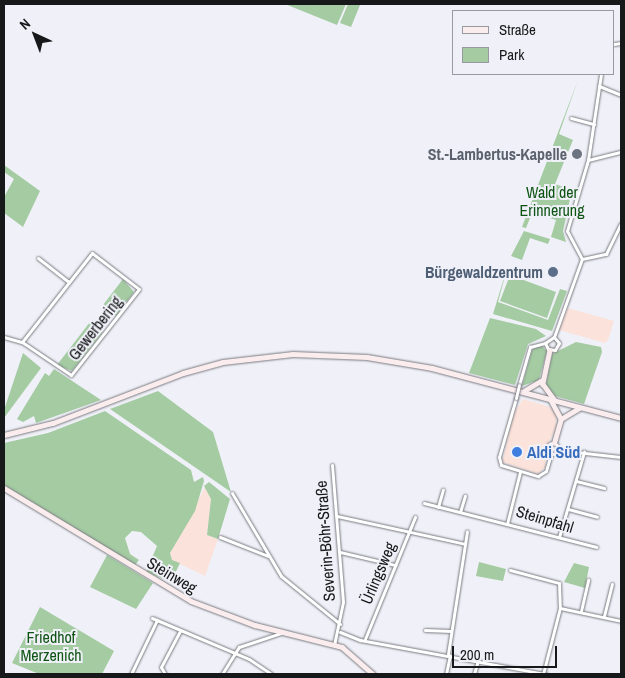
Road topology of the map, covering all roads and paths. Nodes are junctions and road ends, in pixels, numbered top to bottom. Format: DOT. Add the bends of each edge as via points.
graph roads {
  1 [pos="601,75"];
  2 [pos="599,86"];
  3 [pos="621,94"];
  4 [pos="571,118"];
  5 [pos="594,124"];
  6 [pos="621,152"];
  7 [pos="588,160"];
  8 [pos="621,223"];
  9 [pos="38,258"];
  10 [pos="582,259"];
  11 [pos="69,282"];
  12 [pos="4,337"];
  13 [pos="554,337"];
  14 [pos="22,342"];
  15 [pos="545,343"];
  16 [pos="550,350"];
  17 [pos="543,378"];
  18 [pos="522,392"];
  19 [pos="548,398"];
  20 [pos="557,401"];
  21 [pos="580,408"];
  22 [pos="621,418"];
  23 [pos="561,419"];
  24 [pos="4,435"];
  25 [pos="554,443"];
  26 [pos="558,450"];
  27 [pos="584,452"];
  28 [pos="551,454"];
  29 [pos="621,457"];
  30 [pos="332,464"];
  31 [pos="520,472"];
  32 [pos="576,481"];
  33 [pos="4,488"];
  34 [pos="604,488"];
  35 [pos="443,490"];
  36 [pos="232,493"];
  37 [pos="465,496"];
  38 [pos="424,503"];
  39 [pos="438,507"];
  40 [pos="568,508"];
  41 [pos="460,512"];
  42 [pos="337,516"];
  43 [pos="415,517"];
  44 [pos="597,517"];
  45 [pos="506,524"];
  46 [pos="467,531"];
  47 [pos="409,532"];
  48 [pos="220,537"];
  49 [pos="559,537"];
  50 [pos="465,544"];
  51 [pos="596,547"];
  52 [pos="340,552"];
  53 [pos="268,556"];
  54 [pos="395,565"];
  55 [pos="510,570"];
  56 [pos="588,580"];
  57 [pos="612,584"];
  58 [pos="560,608"];
  59 [pos="581,611"];
  60 [pos="604,616"];
  61 [pos="152,618"];
  62 [pos="157,620"];
  63 [pos="621,621"];
  64 [pos="340,624"];
  65 [pos="180,630"];
  66 [pos="425,630"];
  67 [pos="451,631"];
  68 [pos="284,632"];
  69 [pos="340,632"];
  70 [pos="365,639"];
  71 [pos="334,645"];
  72 [pos="233,652"];
  73 [pos="449,654"];
  74 [pos="478,660"];
  75 [pos="131,674"];
  76 [pos="165,674"];
  77 [pos="222,674"];
  78 [pos="271,674"];
  79 [pos="373,674"];
  80 [pos="446,674"];
  81 [pos="474,674"];
  82 [pos="544,674"];
  1 -- 2 [label="street"];
  2 -- 3 [label="street"];
  2 -- 5 [label="street"];
  4 -- 5 [label="street"];
  5 -- 7 [label="street"];
  6 -- 7 [label="street"];
  7 -- 10 [label="street" via="568,231"];
  8 -- 10 [label="street" via="606,254"];
  9 -- 11 [label="street"];
  10 -- 13 [label="street"];
  11 -- 14 [label="street, Gewerbering"];
  11 -- 14 [label="street, Gewerbering" via="92,253 137,285 139,291 71,375"];
  12 -- 14 [label="street" via="10,342"];
  13 -- 15 [label="street"];
  13 -- 16 [label="street" via="559,346"];
  15 -- 16 [label="street"];
  15 -- 31 [label="street, bridge" via="530,347 499,457 503,467"];
  16 -- 17 [label="main road"];
  17 -- 18 [label="main road"];
  17 -- 20 [label="main road" via="548,394"];
  18 -- 19 [label="main road"];
  18 -- 24 [label="main road" via="367,357 262,357 183,373 53,423"];
  19 -- 20 [label="main road"];
  19 -- 23 [label="main road" via="556,405"];
  20 -- 21 [label="main road"];
  21 -- 22 [label="main road"];
  21 -- 23 [label="main road"];
  23 -- 25 [label="main road"];
  25 -- 26 [label="street"];
  25 -- 28 [label="street" via="547,447"];
  26 -- 27 [label="street"];
  26 -- 28 [label="street"];
  27 -- 29 [label="street"];
  27 -- 32 [label="street"];
  28 -- 31 [label="street" via="544,474"];
  30 -- 42 [label="street, Severin-Böhr-Straße"];
  31 -- 45 [label="street, Steinpfahl"];
  32 -- 34 [label="street"];
  32 -- 40 [label="street"];
  33 -- 68 [label="main road, Steinweg" via="191,601"];
  35 -- 39 [label="street"];
  36 -- 53 [label="street"];
  37 -- 41 [label="street"];
  38 -- 39 [label="street"];
  39 -- 41 [label="street"];
  40 -- 44 [label="street"];
  40 -- 49 [label="street"];
  41 -- 45 [label="street"];
  42 -- 47 [label="street"];
  42 -- 52 [label="street, Severin-Böhr-Straße"];
  43 -- 47 [label="street, Ürlingsweg"];
  45 -- 49 [label="street, Steinpfahl"];
  46 -- 50 [label="street"];
  47 -- 50 [label="street"];
  47 -- 54 [label="street, Ürlingsweg"];
  48 -- 53 [label="street"];
  49 -- 51 [label="street, Steinpfahl"];
  50 -- 67 [label="street"];
  52 -- 54 [label="street"];
  52 -- 64 [label="street, Severin-Böhr-Straße"];
  53 -- 64 [label="street" via="284,580"];
  54 -- 70 [label="street, Ürlingsweg"];
  55 -- 58 [label="street" via="559,583"];
  56 -- 59 [label="street"];
  57 -- 60 [label="street"];
  58 -- 59 [label="street"];
  58 -- 82 [label="street"];
  59 -- 60 [label="street"];
  60 -- 63 [label="street"];
  61 -- 62 [label="street"];
  62 -- 65 [label="street"];
  62 -- 75 [label="street"];
  64 -- 69 [label="street, Severin-Böhr-Straße"];
  65 -- 72 [label="street"];
  65 -- 76 [label="street" via="161,671"];
  66 -- 67 [label="street"];
  67 -- 73 [label="street"];
  68 -- 71 [label="main road, Steinweg"];
  68 -- 72 [label="street" via="248,642"];
  69 -- 70 [label="street"];
  69 -- 71 [label="street, Severin-Böhr-Straße"];
  70 -- 73 [label="street"];
  71 -- 79 [label="main road, Steinweg" via="342,647"];
  72 -- 77 [label="street"];
  72 -- 78 [label="street"];
  73 -- 74 [label="street"];
  73 -- 80 [label="street"];
  74 -- 81 [label="street"];
  74 -- 82 [label="street"];
}
